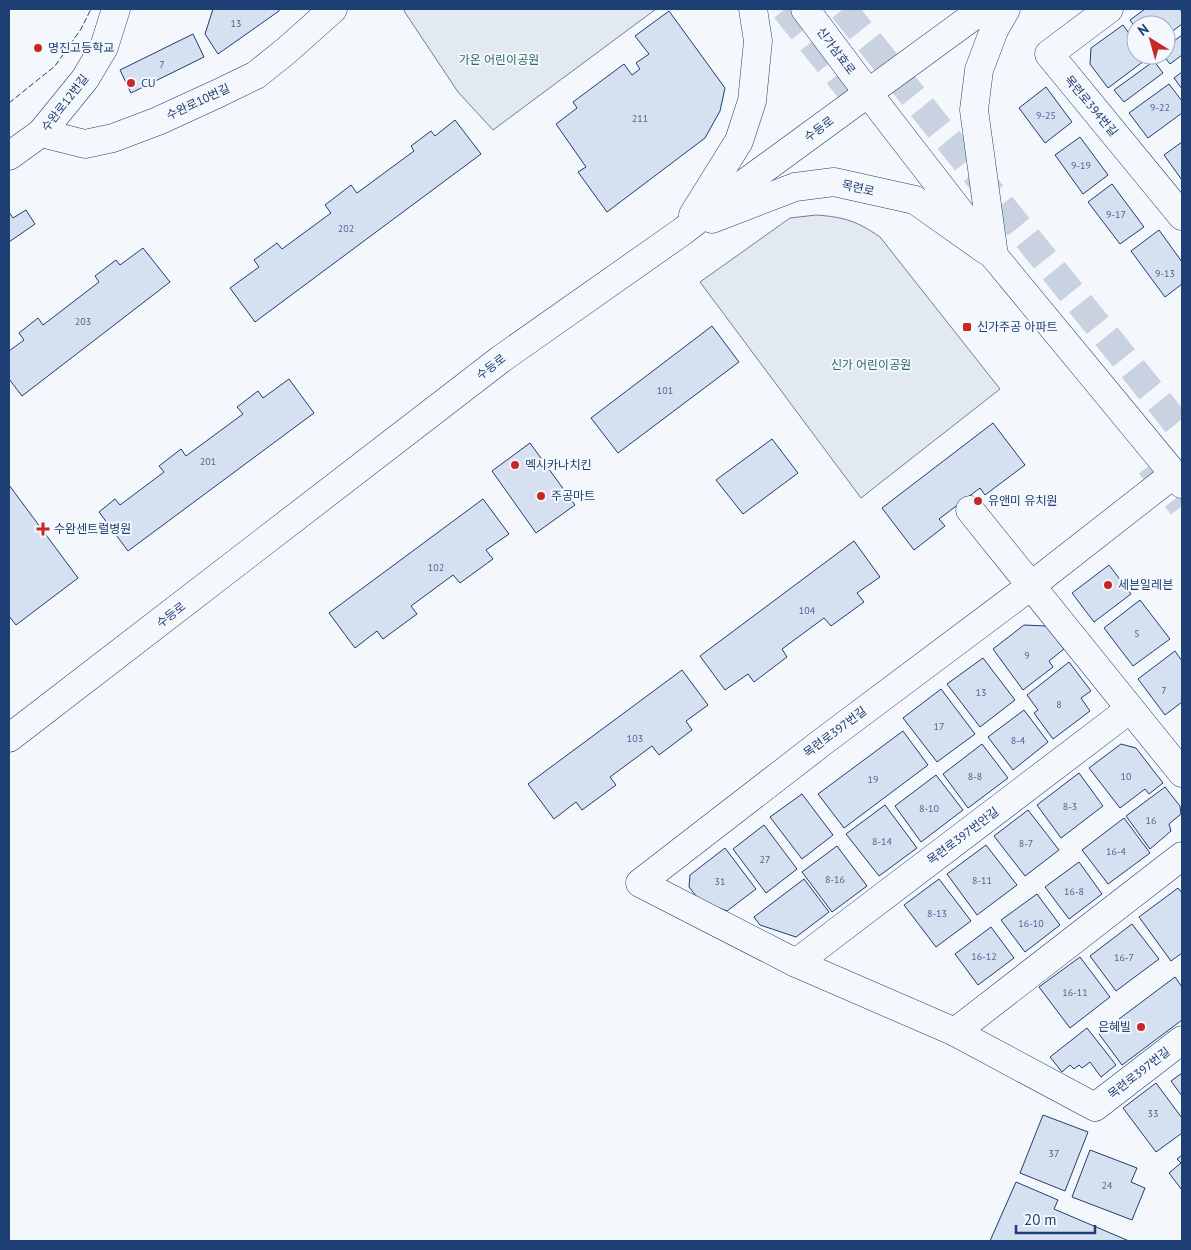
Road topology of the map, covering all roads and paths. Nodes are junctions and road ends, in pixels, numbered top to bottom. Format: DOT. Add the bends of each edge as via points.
graph roads {
  1 [pos="116,9"];
  2 [pos="333,9"];
  3 [pos="753,9"];
  4 [pos="805,9"];
  5 [pos="984,9"];
  6 [pos="1006,9"];
  7 [pos="1109,9"];
  8 [pos="868,93"];
  9 [pos="41,133"];
  10 [pos="9,156"];
  11 [pos="1182,216"];
  12 [pos="682,231"];
  13 [pos="994,256"];
  14 [pos="1178,479"];
  15 [pos="970,510"];
  16 [pos="1032,585"];
  17 [pos="1130,709"];
  18 [pos="9,738"];
  19 [pos="1182,773"];
  20 [pos="1182,856"];
  21 [pos="796,963"];
  22 [pos="955,1032"];
  23 [pos="1182,1040"];
  1 -- 9 [label="street, 수완로12번길" via="104,47 95,63"];
  2 -- 9 [label="street, 수완로10번길" via="256,74 158,121 113,138 85,144"];
  3 -- 12 [label="street" via="758,41 752,101 739,142"];
  4 -- 8 [label="street, 신가삼효로"];
  5 -- 8 [label="street, 수등로"];
  6 -- 13 [label="street" via="979,70 974,110"];
  7 -- 11 [label="street, 목련로394번길" via="1049,54"];
  8 -- 12 [label="street, 수등로"];
  8 -- 13 [label="street, 목련로"];
  9 -- 10 [label="street, 수완로12번길"];
  12 -- 13 [label="street, 목련로" via="795,186 834,182 914,200"];
  12 -- 18 [label="street, 수등로" via="501,359"];
  13 -- 14 [label="street, 목련로"];
  14 -- 16 [label="street, 목련로397번길"];
  15 -- 16 [label="street"];
  16 -- 17 [label="street"];
  16 -- 21 [label="street, 목련로397번길" via="640,882"];
  17 -- 19 [label="street"];
  17 -- 21 [label="street, 목련로397번안길"];
  20 -- 22 [label="street"];
  21 -- 22 [label="street"];
  22 -- 23 [label="street, 목련로397번길" via="1095,1107"];
}
